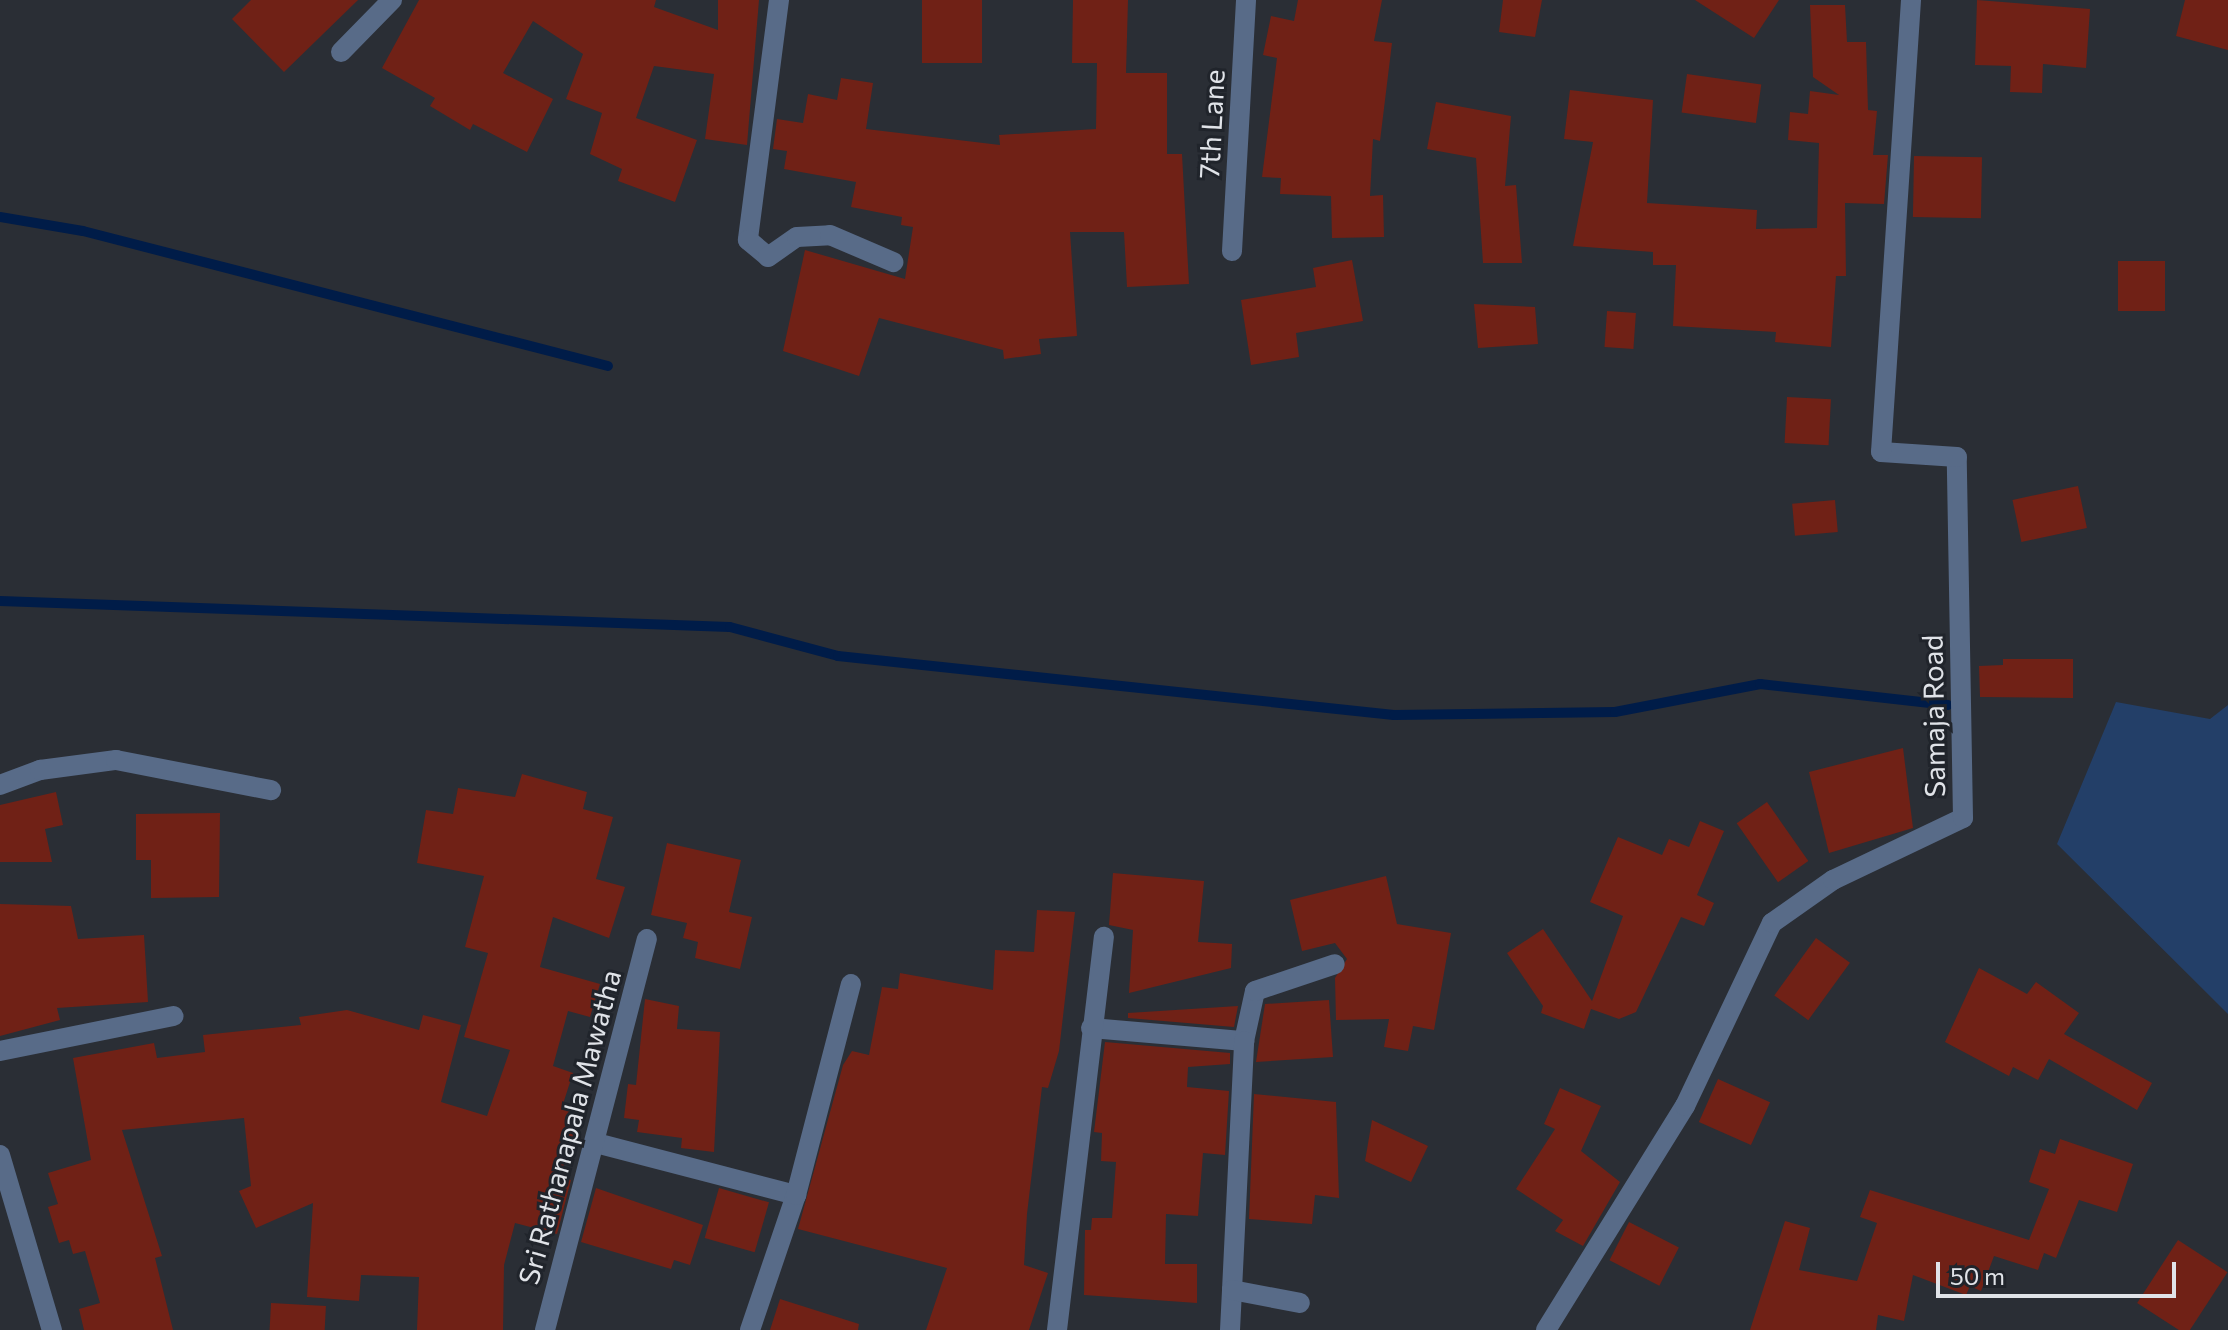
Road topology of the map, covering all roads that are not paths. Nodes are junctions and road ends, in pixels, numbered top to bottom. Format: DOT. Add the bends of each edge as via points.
graph roads {
  1 [pos="392,0"];
  2 [pos="779,0"];
  3 [pos="1246,0"];
  4 [pos="1911,0"];
  5 [pos="341,52"];
  6 [pos="1232,251"];
  7 [pos="893,262"];
  8 [pos="0,785"];
  9 [pos="271,790"];
  10 [pos="1104,937"];
  11 [pos="647,939"];
  12 [pos="1335,964"];
  13 [pos="851,984"];
  14 [pos="173,1016"];
  15 [pos="1091,1028"];
  16 [pos="1244,1041"];
  17 [pos="0,1051"];
  18 [pos="596,1143"];
  19 [pos="0,1155"];
  20 [pos="796,1195"];
  21 [pos="1232,1290"];
  22 [pos="1300,1303"];
  23 [pos="52,1330"];
  24 [pos="545,1330"];
  25 [pos="750,1330"];
  26 [pos="1057,1330"];
  27 [pos="1230,1330"];
  28 [pos="1546,1330"];
  1 -- 5 [label="street"];
  2 -- 7 [label="street" via="748,240 768,257 797,237 830,235"];
  3 -- 6 [label="street, 7th Lane"];
  4 -- 28 [label="street, Samaja Road" via="1881,452 1957,457 1963,818 1833,880 1772,923 1685,1106"];
  8 -- 9 [label="street" via="40,770 116,760"];
  10 -- 15 [label="street"];
  11 -- 18 [label="street, Sri Rathanapala Mawatha"];
  12 -- 16 [label="street" via="1255,991"];
  13 -- 20 [label="street"];
  14 -- 17 [label="street"];
  15 -- 16 [label="street"];
  15 -- 26 [label="street"];
  16 -- 21 [label="street"];
  18 -- 20 [label="street"];
  18 -- 24 [label="street, Sri Rathanapala Mawatha"];
  19 -- 23 [label="street"];
  20 -- 25 [label="street"];
  21 -- 22 [label="street"];
  21 -- 27 [label="street"];
}
